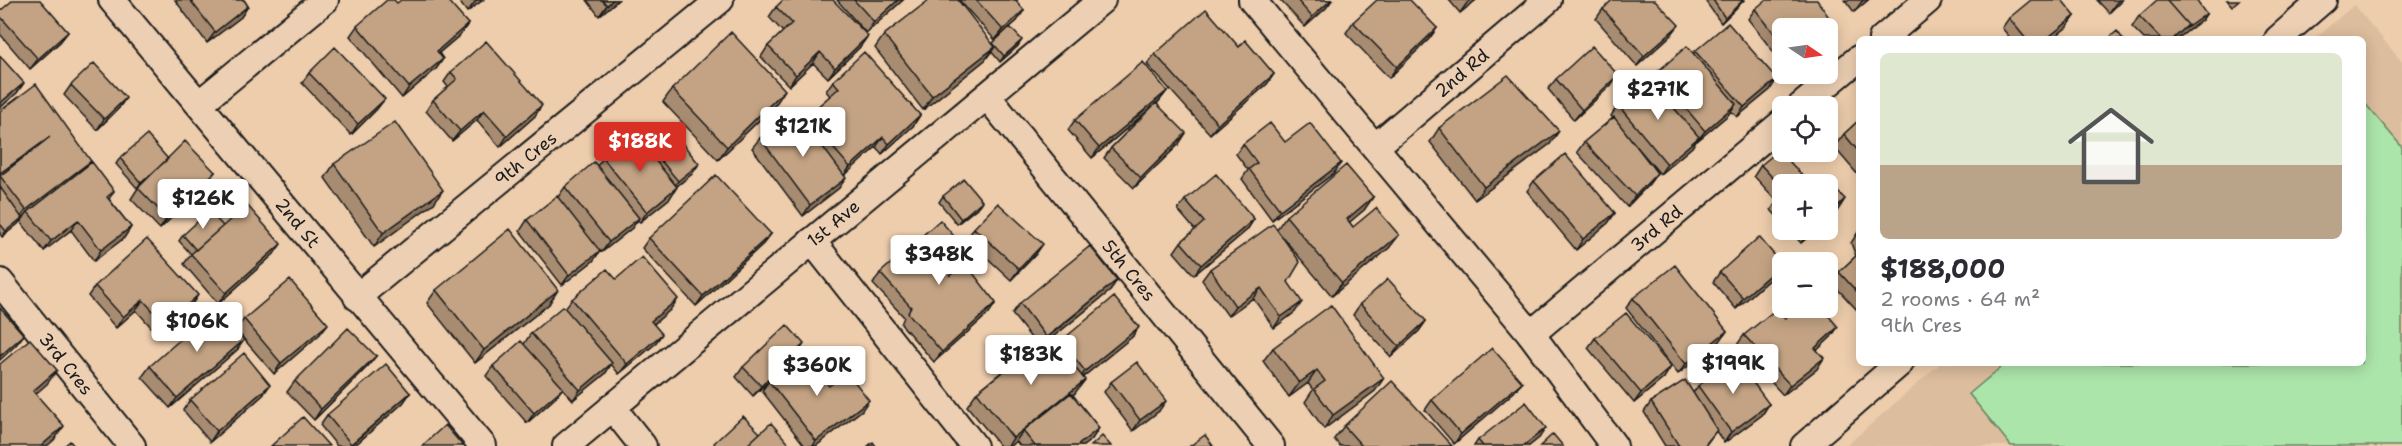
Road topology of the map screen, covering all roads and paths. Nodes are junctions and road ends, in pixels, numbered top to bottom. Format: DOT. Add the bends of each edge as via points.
graph roads {
  1 [pos="112,0"];
  2 [pos="325,0"];
  3 [pos="720,0"];
  4 [pos="1102,0"];
  5 [pos="1252,0"];
  6 [pos="1548,0"];
  7 [pos="1928,0"];
  8 [pos="2324,0"];
  9 [pos="1886,36"];
  10 [pos="2282,36"];
  11 [pos="1856,61"];
  12 [pos="987,96"];
  13 [pos="1814,96"];
  14 [pos="200,103"];
  15 [pos="1772,131"];
  16 [pos="1375,147"];
  17 [pos="812,242"];
  18 [pos="0,282"];
  19 [pos="357,297"];
  20 [pos="1531,334"];
  21 [pos="1897,366"];
  22 [pos="612,407"];
  23 [pos="132,446"];
  24 [pos="483,446"];
  25 [pos="566,446"];
  26 [pos="643,446"];
  27 [pos="974,446"];
  28 [pos="1271,446"];
  29 [pos="1614,446"];
  30 [pos="1804,446"];
  1 -- 14 [label="street, 2nd St"];
  2 -- 14 [label="street"];
  3 -- 19 [label="street, 9th Cres"];
  4 -- 12 [label="street, 1st Ave"];
  5 -- 16 [label="street"];
  6 -- 16 [label="street, 2nd Rd"];
  7 -- 9 [label="street"];
  8 -- 10 [label="street"];
  11 -- 13 [label="street"];
  12 -- 17 [label="street, 1st Ave"];
  12 -- 28 [label="street, 5th Cres"];
  14 -- 19 [label="street, 2nd St"];
  15 -- 20 [label="street, 3rd Rd"];
  16 -- 20 [label="street"];
  17 -- 22 [label="street, 1st Ave"];
  17 -- 27 [label="street"];
  18 -- 23 [label="street, 3rd Cres"];
  19 -- 24 [label="street, 2nd St"];
  20 -- 29 [label="street"];
  21 -- 30 [label="street"];
  22 -- 25 [label="street, 1st Ave"];
  22 -- 26 [label="street"];
}
